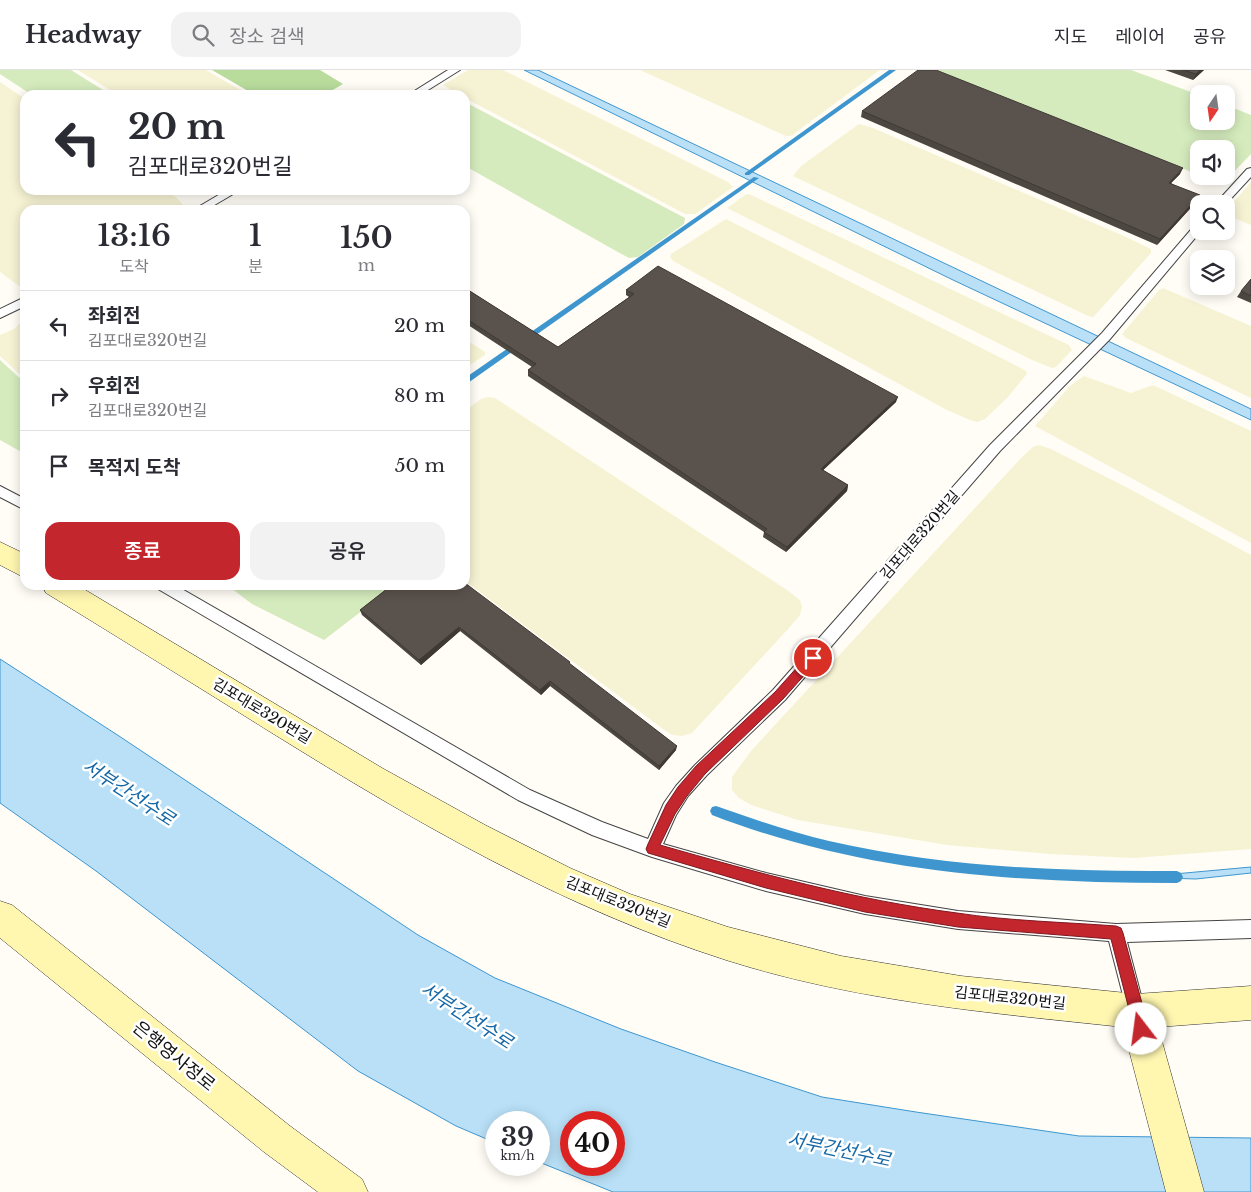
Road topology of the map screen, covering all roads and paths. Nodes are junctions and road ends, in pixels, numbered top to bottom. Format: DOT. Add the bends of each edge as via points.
graph roads {
  1 [pos="455,70"];
  2 [pos="421,90"];
  3 [pos="1251,171"];
  4 [pos="226,195"];
  5 [pos="1228,195"];
  6 [pos="207,205"];
  7 [pos="1190,238"];
  8 [pos="20,304"];
  9 [pos="0,314"];
  10 [pos="0,491"];
  11 [pos="20,502"];
  12 [pos="0,552"];
  13 [pos="20,564"];
  14 [pos="63,590"];
  15 [pos="172,590"];
  16 [pos="652,849"];
  17 [pos="0,917"];
  18 [pos="1251,929"];
  19 [pos="1116,933"];
  20 [pos="1251,1003"];
  21 [pos="1136,1011"];
  22 [pos="349,1192"];
  23 [pos="1185,1192"];
  1 -- 2 [label="lane"];
  3 -- 5 [label="lane"];
  4 -- 6 [label="lane"];
  7 -- 16 [label="lane, 김포대로320번길" via="1106,336 995,448 779,696 682,791"];
  8 -- 9 [label="lane"];
  10 -- 11 [label="lane"];
  12 -- 13 [label="street"];
  14 -- 21 [label="street, 김포대로320번길" via="371,778 474,836 627,909 728,944 841,973 961,993"];
  15 -- 16 [label="lane" via="524,794 598,830"];
  16 -- 19 [label="lane" via="766,882 865,905 958,920"];
  17 -- 22 [label="street, 은행영사정로" via="277,1139"];
  18 -- 19 [label="lane"];
  19 -- 21 [label="lane"];
  20 -- 21 [label="street, 김포대로320번길"];
  21 -- 23 [label="street"];
}
